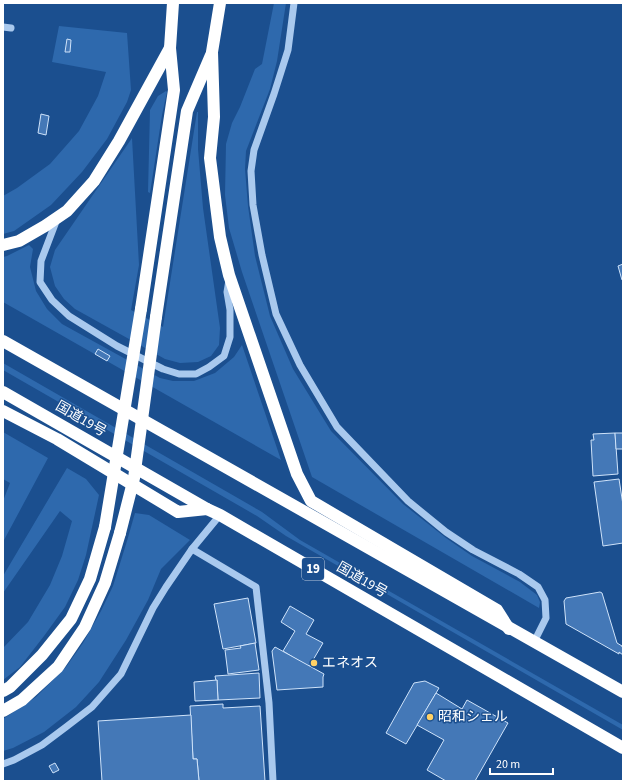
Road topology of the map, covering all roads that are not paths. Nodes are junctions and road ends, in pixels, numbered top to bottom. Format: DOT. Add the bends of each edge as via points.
graph roads {
  1 [pos="173,3"];
  2 [pos="220,3"];
  3 [pos="294,3"];
  4 [pos="3,27"];
  5 [pos="12,28"];
  6 [pos="170,48"];
  7 [pos="212,52"];
  8 [pos="59,216"];
  9 [pos="3,246"];
  10 [pos="229,276"];
  11 [pos="3,341"];
  12 [pos="3,392"];
  13 [pos="3,411"];
  14 [pos="207,509"];
  15 [pos="220,516"];
  16 [pos="192,549"];
  17 [pos="509,628"];
  18 [pos="534,642"];
  19 [pos="3,691"];
  20 [pos="623,692"];
  21 [pos="3,711"];
  22 [pos="623,748"];
  23 [pos="3,764"];
  24 [pos="273,781"];
  1 -- 6 [label="highway"];
  2 -- 7 [label="highway"];
  3 -- 18 [label="street" via="288,50 254,150 251,171 253,205 276,314 300,365 337,427 408,501 473,550 538,587 545,600 546,618"];
  4 -- 5 [label="street"];
  6 -- 8 [label="highway" via="120,141 94,181 67,211"];
  6 -- 19 [label="highway, bridge" via="174,90 105,527 90,579 71,619 42,655"];
  7 -- 10 [label="highway" via="214,117 210,158 220,237"];
  7 -- 21 [label="highway, bridge" via="187,111 134,478 105,583 84,627 58,667 22,700"];
  8 -- 9 [label="highway" via="19,240"];
  8 -- 10 [label="street" via="41,261 40,282 52,300 69,316 117,346 163,369 179,374 196,374 224,356 230,337 227,292"];
  10 -- 17 [label="highway" via="297,474 311,501 497,610"];
  11 -- 17 [label="highway, 国道19号"];
  12 -- 14 [label="highway, 国道19号 / 19"];
  13 -- 14 [label="highway" via="57,439 178,512"];
  14 -- 15 [label="highway, 国道19号 / 19"];
  15 -- 16 [label="street"];
  15 -- 22 [label="highway, 国道19号 / 19"];
  16 -- 23 [label="street" via="153,608 121,674 92,707 42,745"];
  16 -- 24 [label="street" via="256,587 269,703"];
  17 -- 18 [label="highway, 国道19号"];
  18 -- 20 [label="highway, 国道19号"];
}
